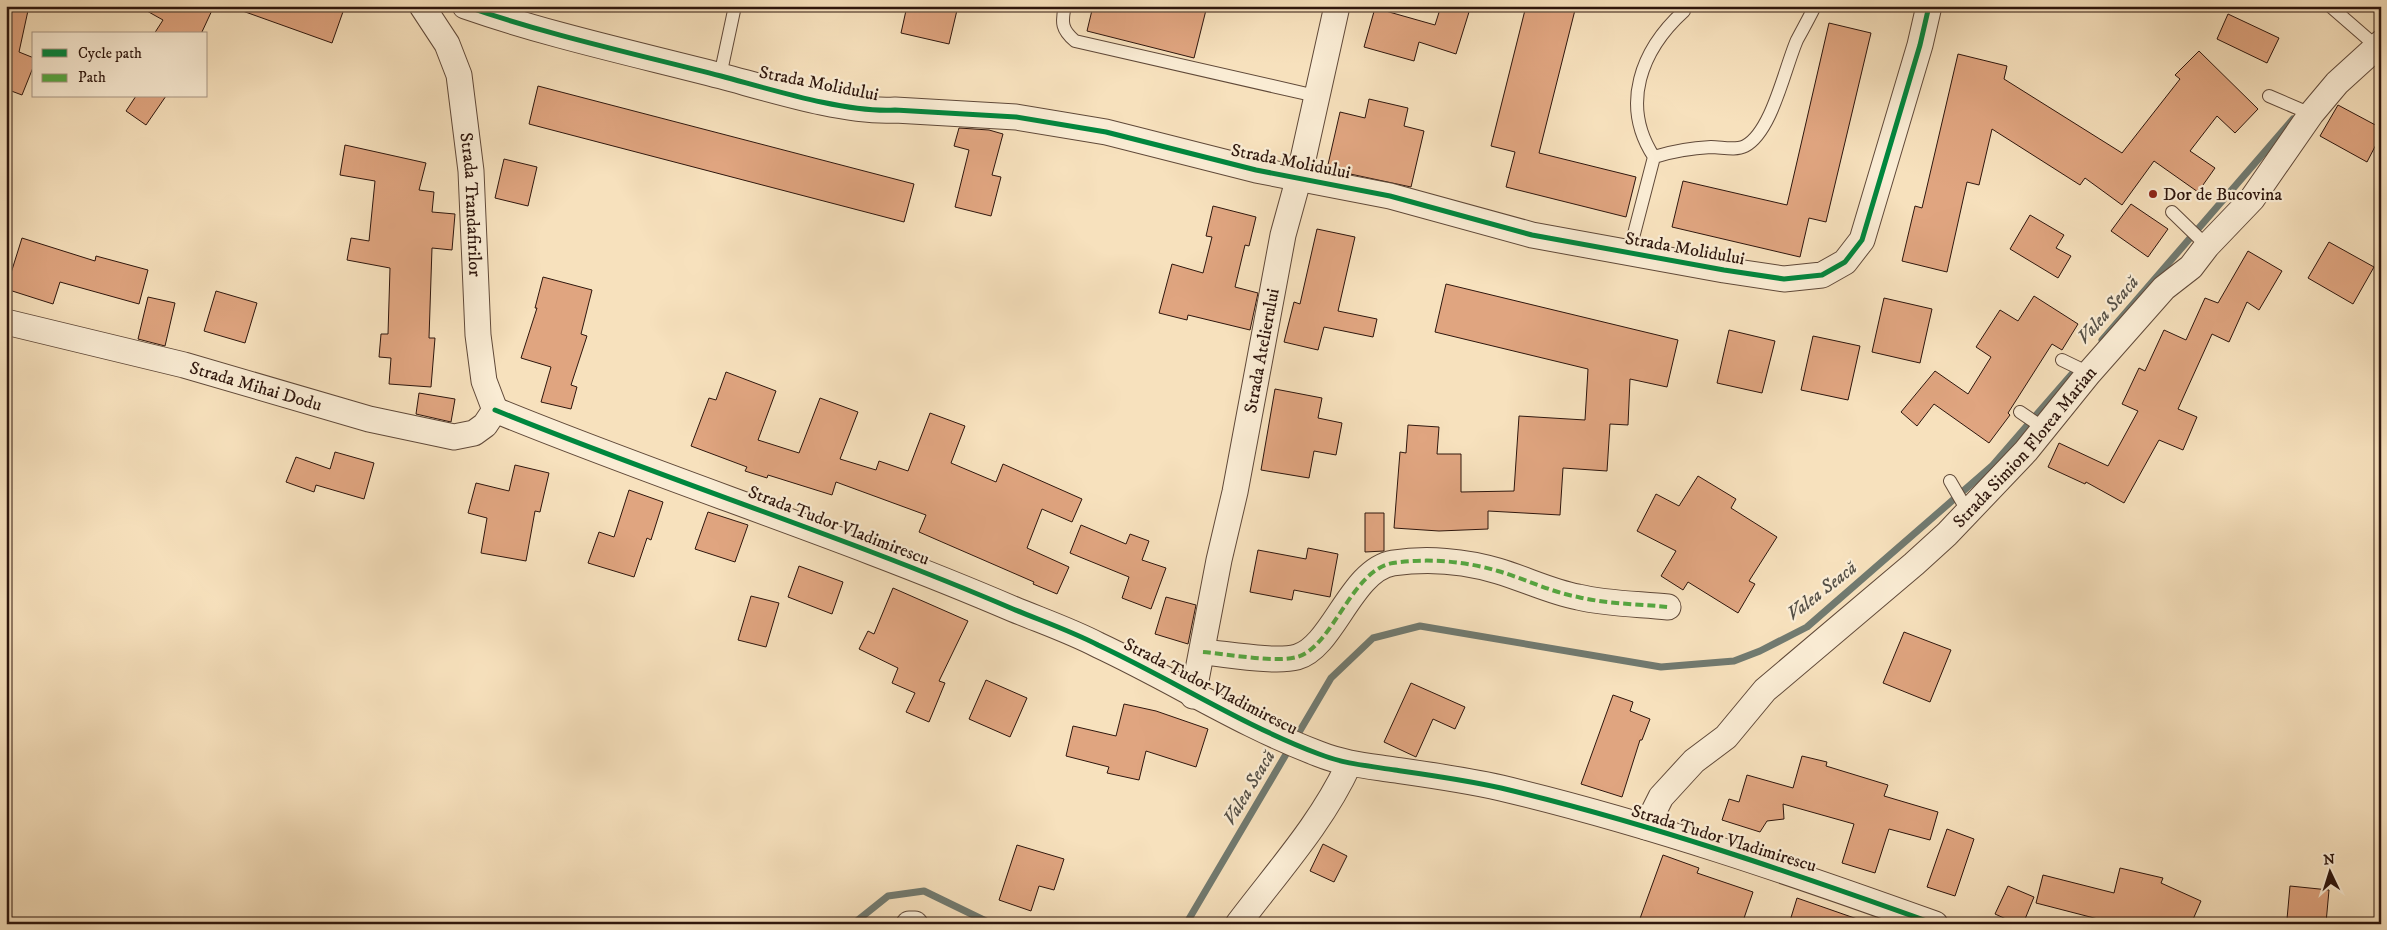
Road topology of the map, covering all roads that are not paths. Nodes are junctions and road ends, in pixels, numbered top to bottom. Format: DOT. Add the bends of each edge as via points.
graph roads {
  1 [pos="422,6"];
  2 [pos="465,6"];
  3 [pos="735,6"];
  4 [pos="1065,6"];
  5 [pos="1337,6"];
  6 [pos="1815,6"];
  7 [pos="1929,6"];
  8 [pos="2330,6"];
  9 [pos="1684,11"];
  10 [pos="2373,41"];
  11 [pos="720,76"];
  12 [pos="1316,96"];
  13 [pos="2269,96"];
  14 [pos="2311,114"];
  15 [pos="1654,157"];
  16 [pos="1299,177"];
  17 [pos="2172,212"];
  18 [pos="2203,242"];
  19 [pos="1629,252"];
  20 [pos="6,322"];
  21 [pos="2062,360"];
  22 [pos="2089,373"];
  23 [pos="495,410"];
  24 [pos="2020,412"];
  25 [pos="2045,429"];
  26 [pos="1950,481"];
  27 [pos="1965,508"];
  28 [pos="1668,607"];
  29 [pos="1202,652"];
  30 [pos="1193,696"];
  31 [pos="1349,764"];
  32 [pos="1646,827"];
  33 [pos="909,924"];
  34 [pos="915,924"];
  35 [pos="1238,924"];
  36 [pos="1935,924"];
  1 -- 23 [label="street, Strada Trandafirilor" via="447,44 459,75 471,171 478,335 484,381"];
  2 -- 11 [label="street, Strada Molidului"];
  3 -- 11 [label="lane"];
  4 -- 12 [label="lane" via="1062,22 1065,33 1075,41"];
  5 -- 12 [label="street, Strada Atelierului"];
  6 -- 15 [label="lane" via="1797,40 1771,114 1745,146 1673,151"];
  7 -- 19 [label="street, Strada Molidului" via="1862,240 1845,262 1822,275 1784,279"];
  8 -- 10 [label="lane"];
  9 -- 15 [label="lane" via="1654,44 1637,88 1638,115 1644,141"];
  10 -- 14 [label="street, Strada Simion Florea Marian"];
  11 -- 16 [label="street, Strada Molidului" via="877,111 1016,117 1106,132 1256,170"];
  12 -- 16 [label="street, Strada Atelierului"];
  13 -- 14 [label="lane"];
  14 -- 18 [label="street, Strada Simion Florea Marian" via="2252,199"];
  15 -- 19 [label="lane"];
  16 -- 19 [label="street, Strada Molidului" via="1390,196 1532,235"];
  16 -- 29 [label="street, Strada Atelierului" via="1283,235"];
  17 -- 18 [label="lane"];
  18 -- 22 [label="street, Strada Simion Florea Marian" via="2190,268 2164,288"];
  20 -- 23 [label="street, Strada Mihai Dodu" via="184,365 369,419 454,437 480,429"];
  21 -- 22 [label="lane"];
  22 -- 25 [label="street, Strada Simion Florea Marian"];
  23 -- 30 [label="street, Strada Tudor Vladimirescu" via="952,583 1098,645"];
  24 -- 25 [label="lane"];
  25 -- 27 [label="street, Strada Simion Florea Marian"];
  26 -- 27 [label="lane"];
  27 -- 32 [label="street, Strada Simion Florea Marian" via="1914,564 1765,690 1726,737 1694,761 1661,797"];
  28 -- 29 [label="street" via="1578,598 1496,571 1422,561 1391,564 1374,570 1318,642 1298,656 1260,657"];
  29 -- 30 [label="street, Strada Atelierului"];
  30 -- 31 [label="street, Strada Tudor Vladimirescu" via="1320,755"];
  31 -- 32 [label="street, Strada Tudor Vladimirescu" via="1496,786"];
  31 -- 35 [label="street" via="1340,785 1301,844"];
  32 -- 36 [label="street, Strada Tudor Vladimirescu" via="1830,886"];
  33 -- 34 [label="street"];
}
